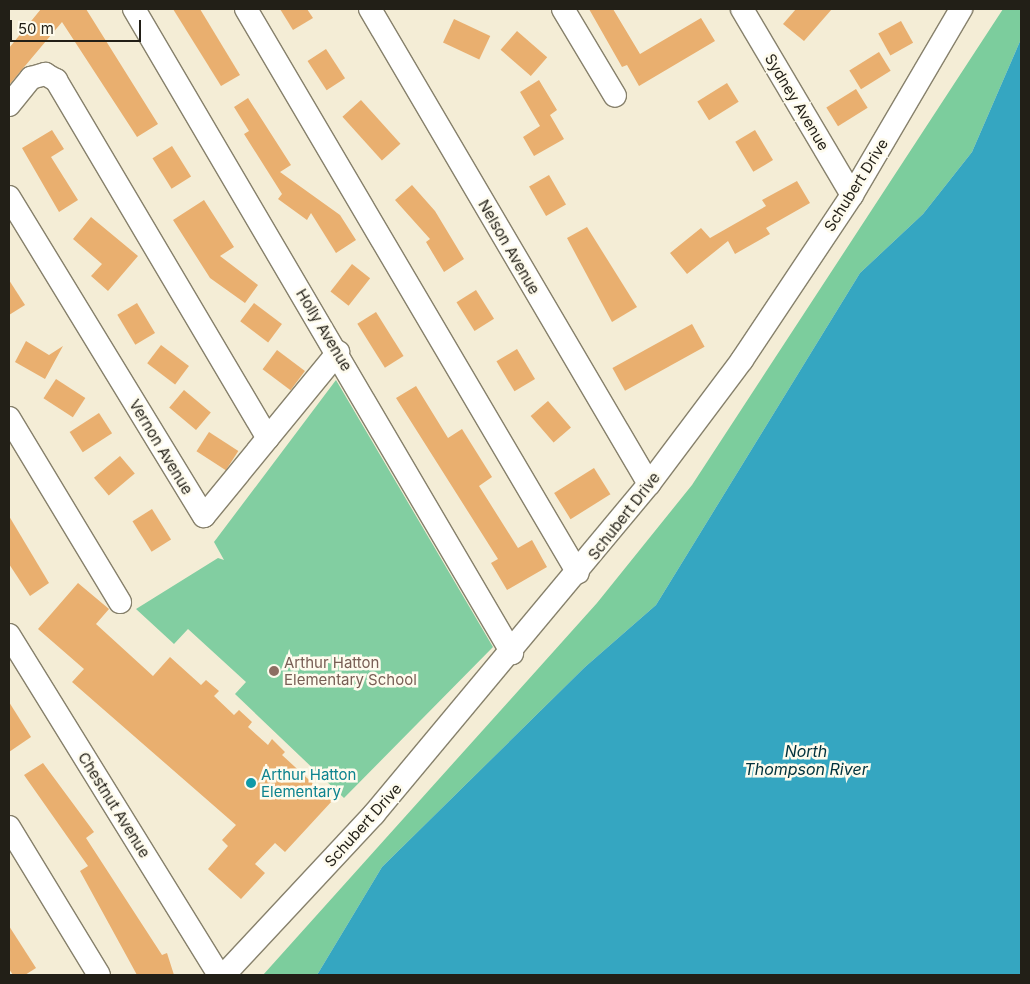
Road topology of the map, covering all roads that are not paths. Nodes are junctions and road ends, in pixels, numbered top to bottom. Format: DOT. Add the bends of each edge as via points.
graph roads {
  1 [pos="134,9"];
  2 [pos="246,9"];
  3 [pos="370,9"];
  4 [pos="563,9"];
  5 [pos="742,9"];
  6 [pos="961,9"];
  7 [pos="615,96"];
  8 [pos="9,106"];
  9 [pos="852,194"];
  10 [pos="9,198"];
  11 [pos="338,352"];
  12 [pos="9,418"];
  13 [pos="268,438"];
  14 [pos="649,484"];
  15 [pos="578,573"];
  16 [pos="120,602"];
  17 [pos="9,635"];
  18 [pos="512,653"];
  19 [pos="9,827"];
  20 [pos="99,975"];
  21 [pos="219,975"];
  22 [pos="224,975"];
  1 -- 11 [label="street, Holly Avenue"];
  2 -- 15 [label="street"];
  3 -- 14 [label="street, Nelson Avenue"];
  4 -- 7 [label="street"];
  5 -- 9 [label="street, Sydney Avenue"];
  6 -- 9 [label="street, Schubert Drive"];
  8 -- 13 [label="street" via="31,78 45,74 56,80"];
  9 -- 14 [label="street, Schubert Drive" via="742,360"];
  10 -- 13 [label="street, Vernon Avenue" via="204,516"];
  11 -- 13 [label="street, Vernon Avenue"];
  11 -- 18 [label="street, Holly Avenue"];
  12 -- 16 [label="street"];
  14 -- 15 [label="street, Schubert Drive"];
  15 -- 18 [label="street, Schubert Drive"];
  17 -- 21 [label="street, Chestnut Avenue"];
  18 -- 22 [label="street, Schubert Drive" via="374,814"];
  19 -- 20 [label="street"];
}
